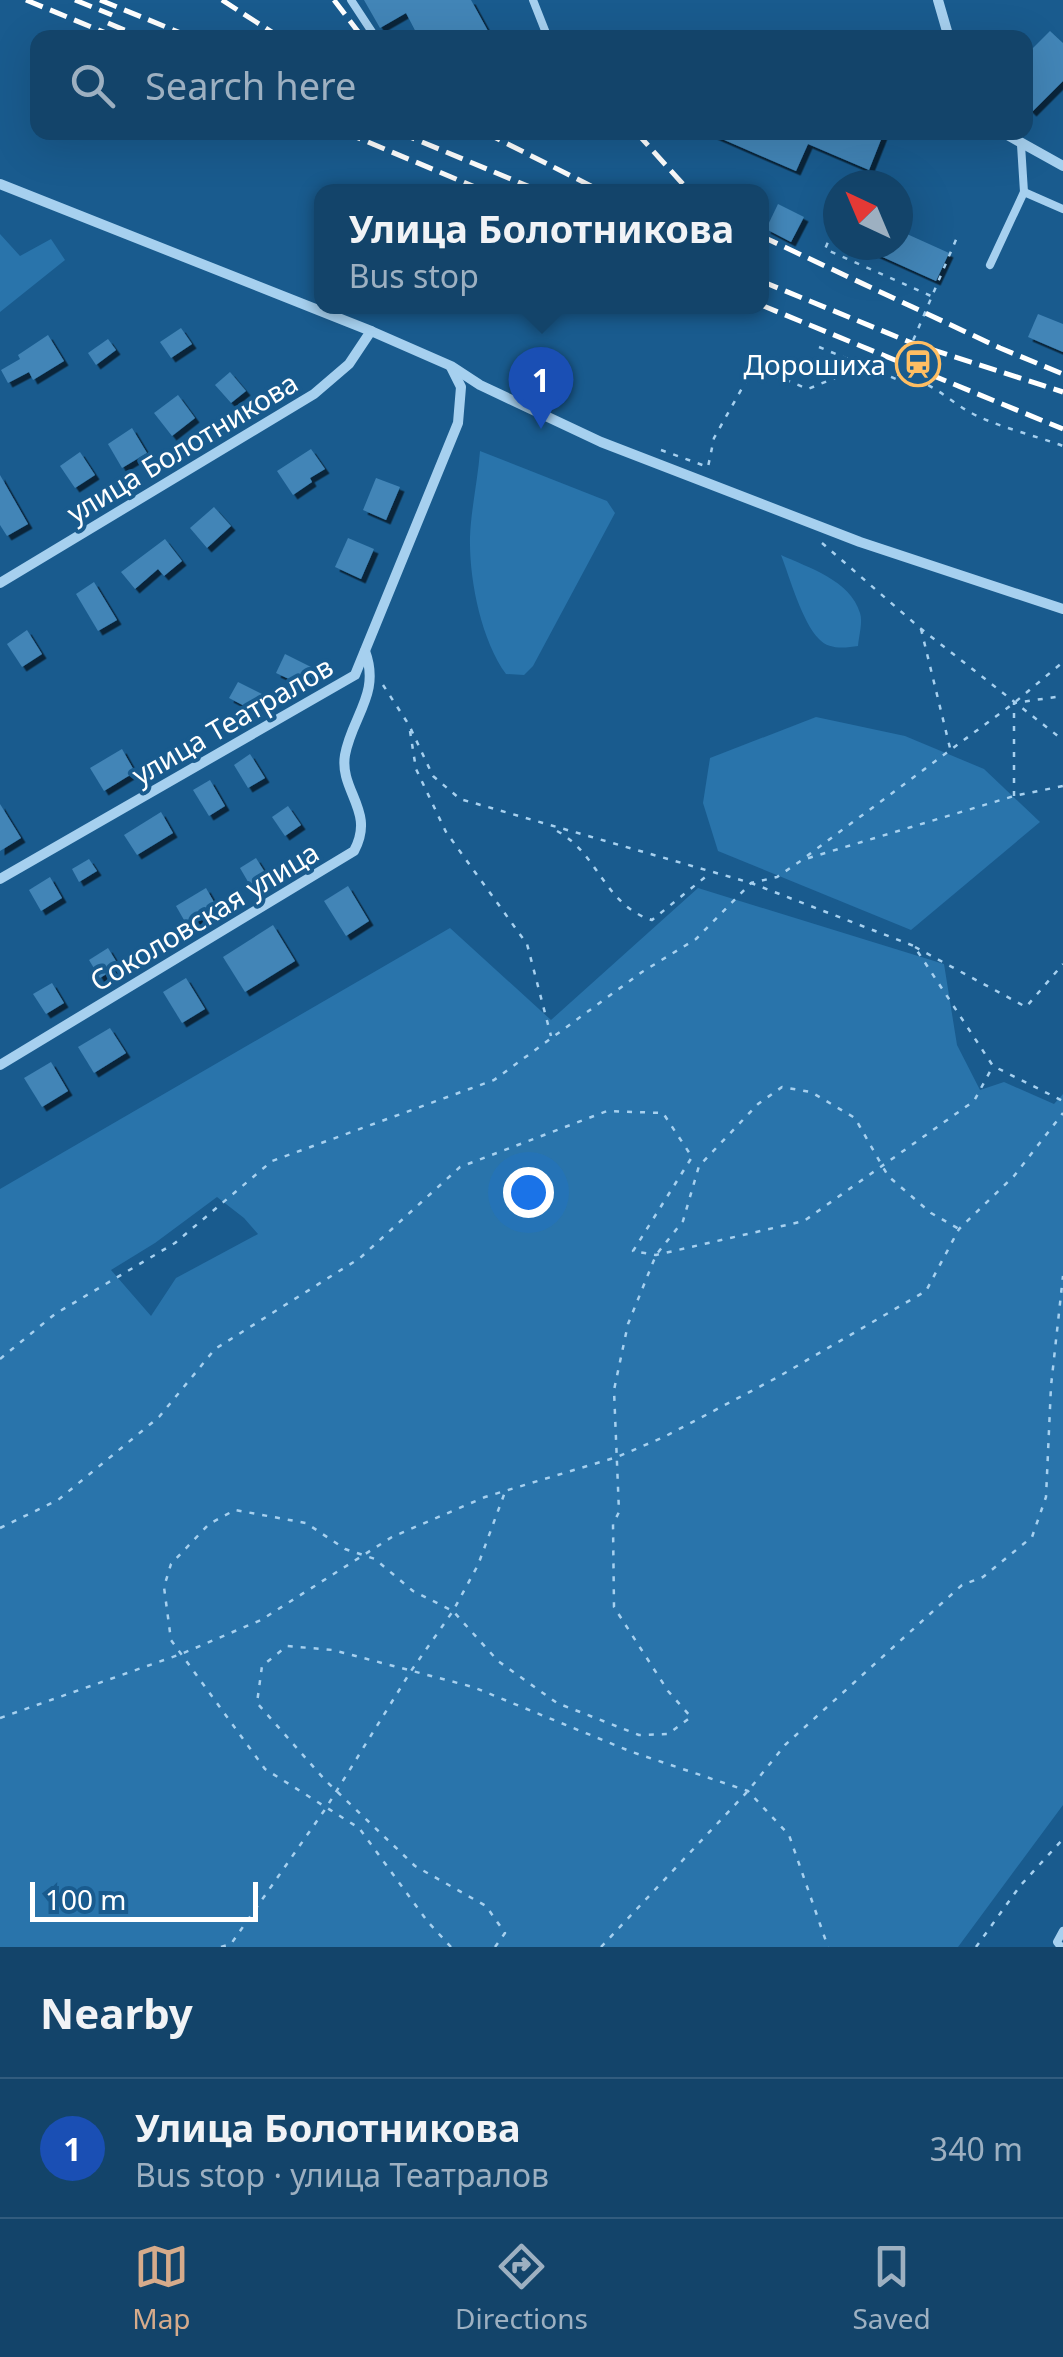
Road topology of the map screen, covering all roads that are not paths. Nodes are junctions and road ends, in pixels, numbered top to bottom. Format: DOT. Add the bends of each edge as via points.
graph roads {
  1 [pos="351,0"];
  2 [pos="533,0"];
  3 [pos="938,0"];
  4 [pos="371,30"];
  5 [pos="545,30"];
  6 [pos="947,30"];
  7 [pos="1014,140"];
  8 [pos="1022,145"];
  9 [pos="1063,166"];
  10 [pos="0,184"];
  11 [pos="1024,192"];
  12 [pos="1063,209"];
  13 [pos="990,265"];
  14 [pos="314,309"];
  15 [pos="327,314"];
  16 [pos="370,331"];
  17 [pos="451,366"];
  18 [pos="0,583"];
  19 [pos="1063,609"];
  20 [pos="364,652"];
  21 [pos="0,880"];
  22 [pos="0,1064"];
  23 [pos="1063,1931"];
  24 [pos="1061,1947"];
  1 -- 4 [label="lane"];
  2 -- 5 [label="lane"];
  3 -- 6 [label="street"];
  7 -- 8 [label="street"];
  8 -- 9 [label="street"];
  8 -- 11 [label="lane"];
  10 -- 14 [label="street"];
  11 -- 12 [label="lane"];
  11 -- 13 [label="lane"];
  15 -- 16 [label="street"];
  16 -- 17 [label="street"];
  16 -- 18 [label="street, улица Болотникова" via="349,364 314,394"];
  17 -- 19 [label="street" via="600,442 860,542"];
  17 -- 20 [label="street, улица Театралов" via="461,386 458,423"];
  20 -- 21 [label="street, улица Театралов" via="355,675"];
  20 -- 22 [label="street, Соколовская улица" via="370,689 344,756 362,818 354,852"];
  23 -- 24 [label="lane"];
}
